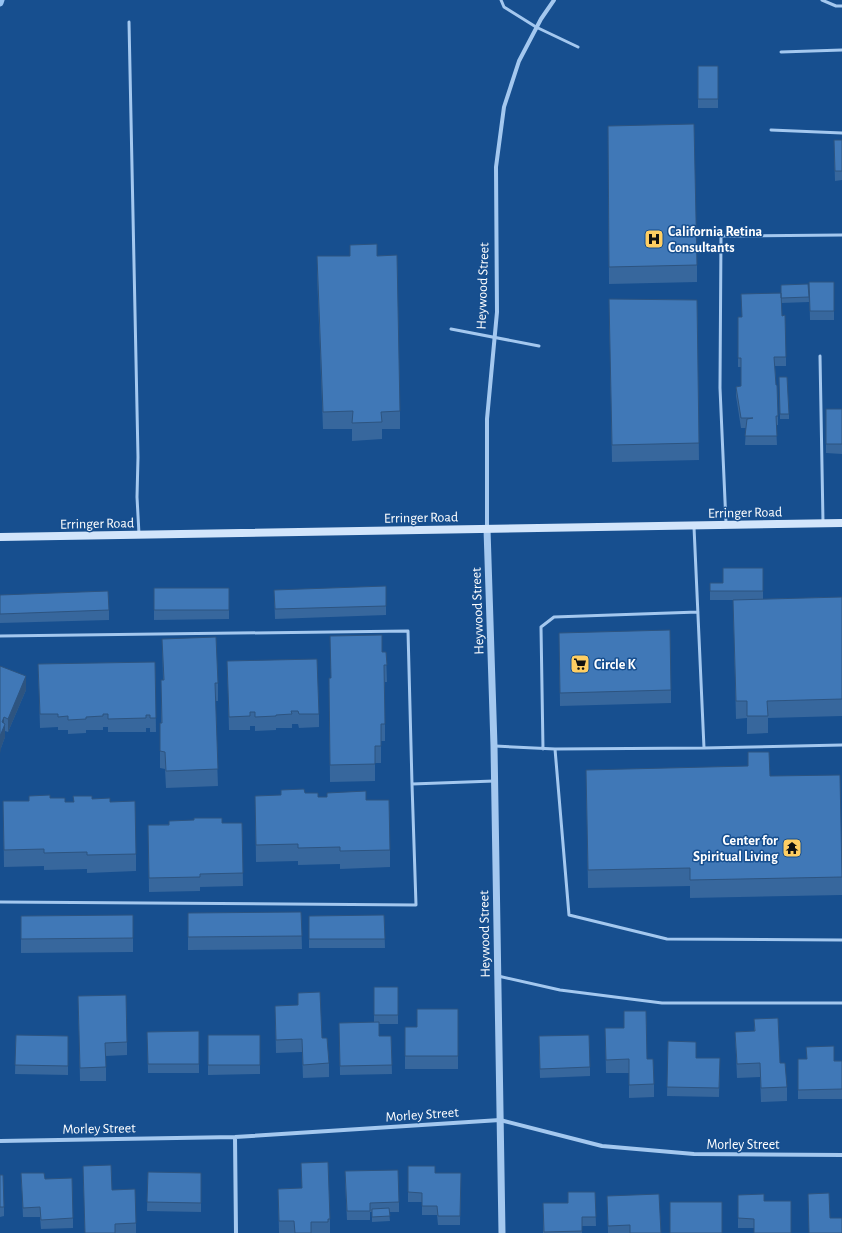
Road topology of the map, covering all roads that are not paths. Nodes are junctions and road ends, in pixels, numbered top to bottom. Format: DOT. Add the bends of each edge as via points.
graph roads {
  1 [pos="501,0"];
  2 [pos="554,0"];
  3 [pos="822,0"];
  4 [pos="842,6"];
  5 [pos="129,22"];
  6 [pos="536,28"];
  7 [pos="578,47"];
  8 [pos="842,50"];
  9 [pos="782,52"];
  10 [pos="771,130"];
  11 [pos="842,134"];
  12 [pos="842,235"];
  13 [pos="451,329"];
  14 [pos="494,336"];
  15 [pos="539,346"];
  16 [pos="820,356"];
  17 [pos="823,523"];
  18 [pos="842,523"];
  19 [pos="694,525"];
  20 [pos="726,525"];
  21 [pos="487,529"];
  22 [pos="139,535"];
  23 [pos="0,537"];
  24 [pos="698,612"];
  25 [pos="0,636"];
  26 [pos="842,745"];
  27 [pos="494,746"];
  28 [pos="543,748"];
  29 [pos="704,748"];
  30 [pos="555,749"];
  31 [pos="494,781"];
  32 [pos="412,784"];
  33 [pos="0,902"];
  34 [pos="842,940"];
  35 [pos="497,976"];
  36 [pos="842,1003"];
  37 [pos="500,1120"];
  38 [pos="235,1137"];
  39 [pos="0,1141"];
  40 [pos="842,1155"];
  41 [pos="236,1233"];
  42 [pos="502,1233"];
  1 -- 6 [label="lane" via="504,7"];
  2 -- 6 [label="street, Heywood Street"];
  3 -- 4 [label="lane"];
  5 -- 22 [label="lane"];
  6 -- 7 [label="lane"];
  6 -- 14 [label="street, Heywood Street" via="519,61 504,107 496,167 497,312"];
  8 -- 9 [label="lane"];
  10 -- 11 [label="lane"];
  12 -- 20 [label="lane" via="721,236 720,388"];
  13 -- 14 [label="lane"];
  14 -- 15 [label="lane"];
  14 -- 21 [label="street, Heywood Street" via="486,419"];
  16 -- 17 [label="lane"];
  17 -- 18 [label="main road, Erringer Road"];
  17 -- 20 [label="main road, Erringer Road"];
  19 -- 20 [label="main road, Erringer Road"];
  19 -- 21 [label="main road, Erringer Road"];
  19 -- 24 [label="lane"];
  21 -- 22 [label="main road, Erringer Road"];
  21 -- 27 [label="street, Heywood Street"];
  22 -- 23 [label="main road, Erringer Road"];
  24 -- 28 [label="lane" via="554,617 541,627"];
  24 -- 29 [label="lane"];
  25 -- 32 [label="lane" via="408,631"];
  26 -- 29 [label="lane"];
  27 -- 28 [label="lane"];
  27 -- 31 [label="street, Heywood Street"];
  28 -- 30 [label="lane"];
  29 -- 30 [label="lane"];
  30 -- 34 [label="lane" via="569,915 667,939"];
  31 -- 32 [label="lane"];
  31 -- 35 [label="street, Heywood Street"];
  32 -- 33 [label="lane" via="416,905"];
  35 -- 36 [label="lane" via="560,990 662,1003"];
  35 -- 37 [label="street, Heywood Street"];
  37 -- 38 [label="street, Morley Street"];
  37 -- 40 [label="street, Morley Street" via="602,1146 694,1154"];
  37 -- 42 [label="street, Heywood Street"];
  38 -- 39 [label="street, Morley Street"];
  38 -- 41 [label="street"];
}
